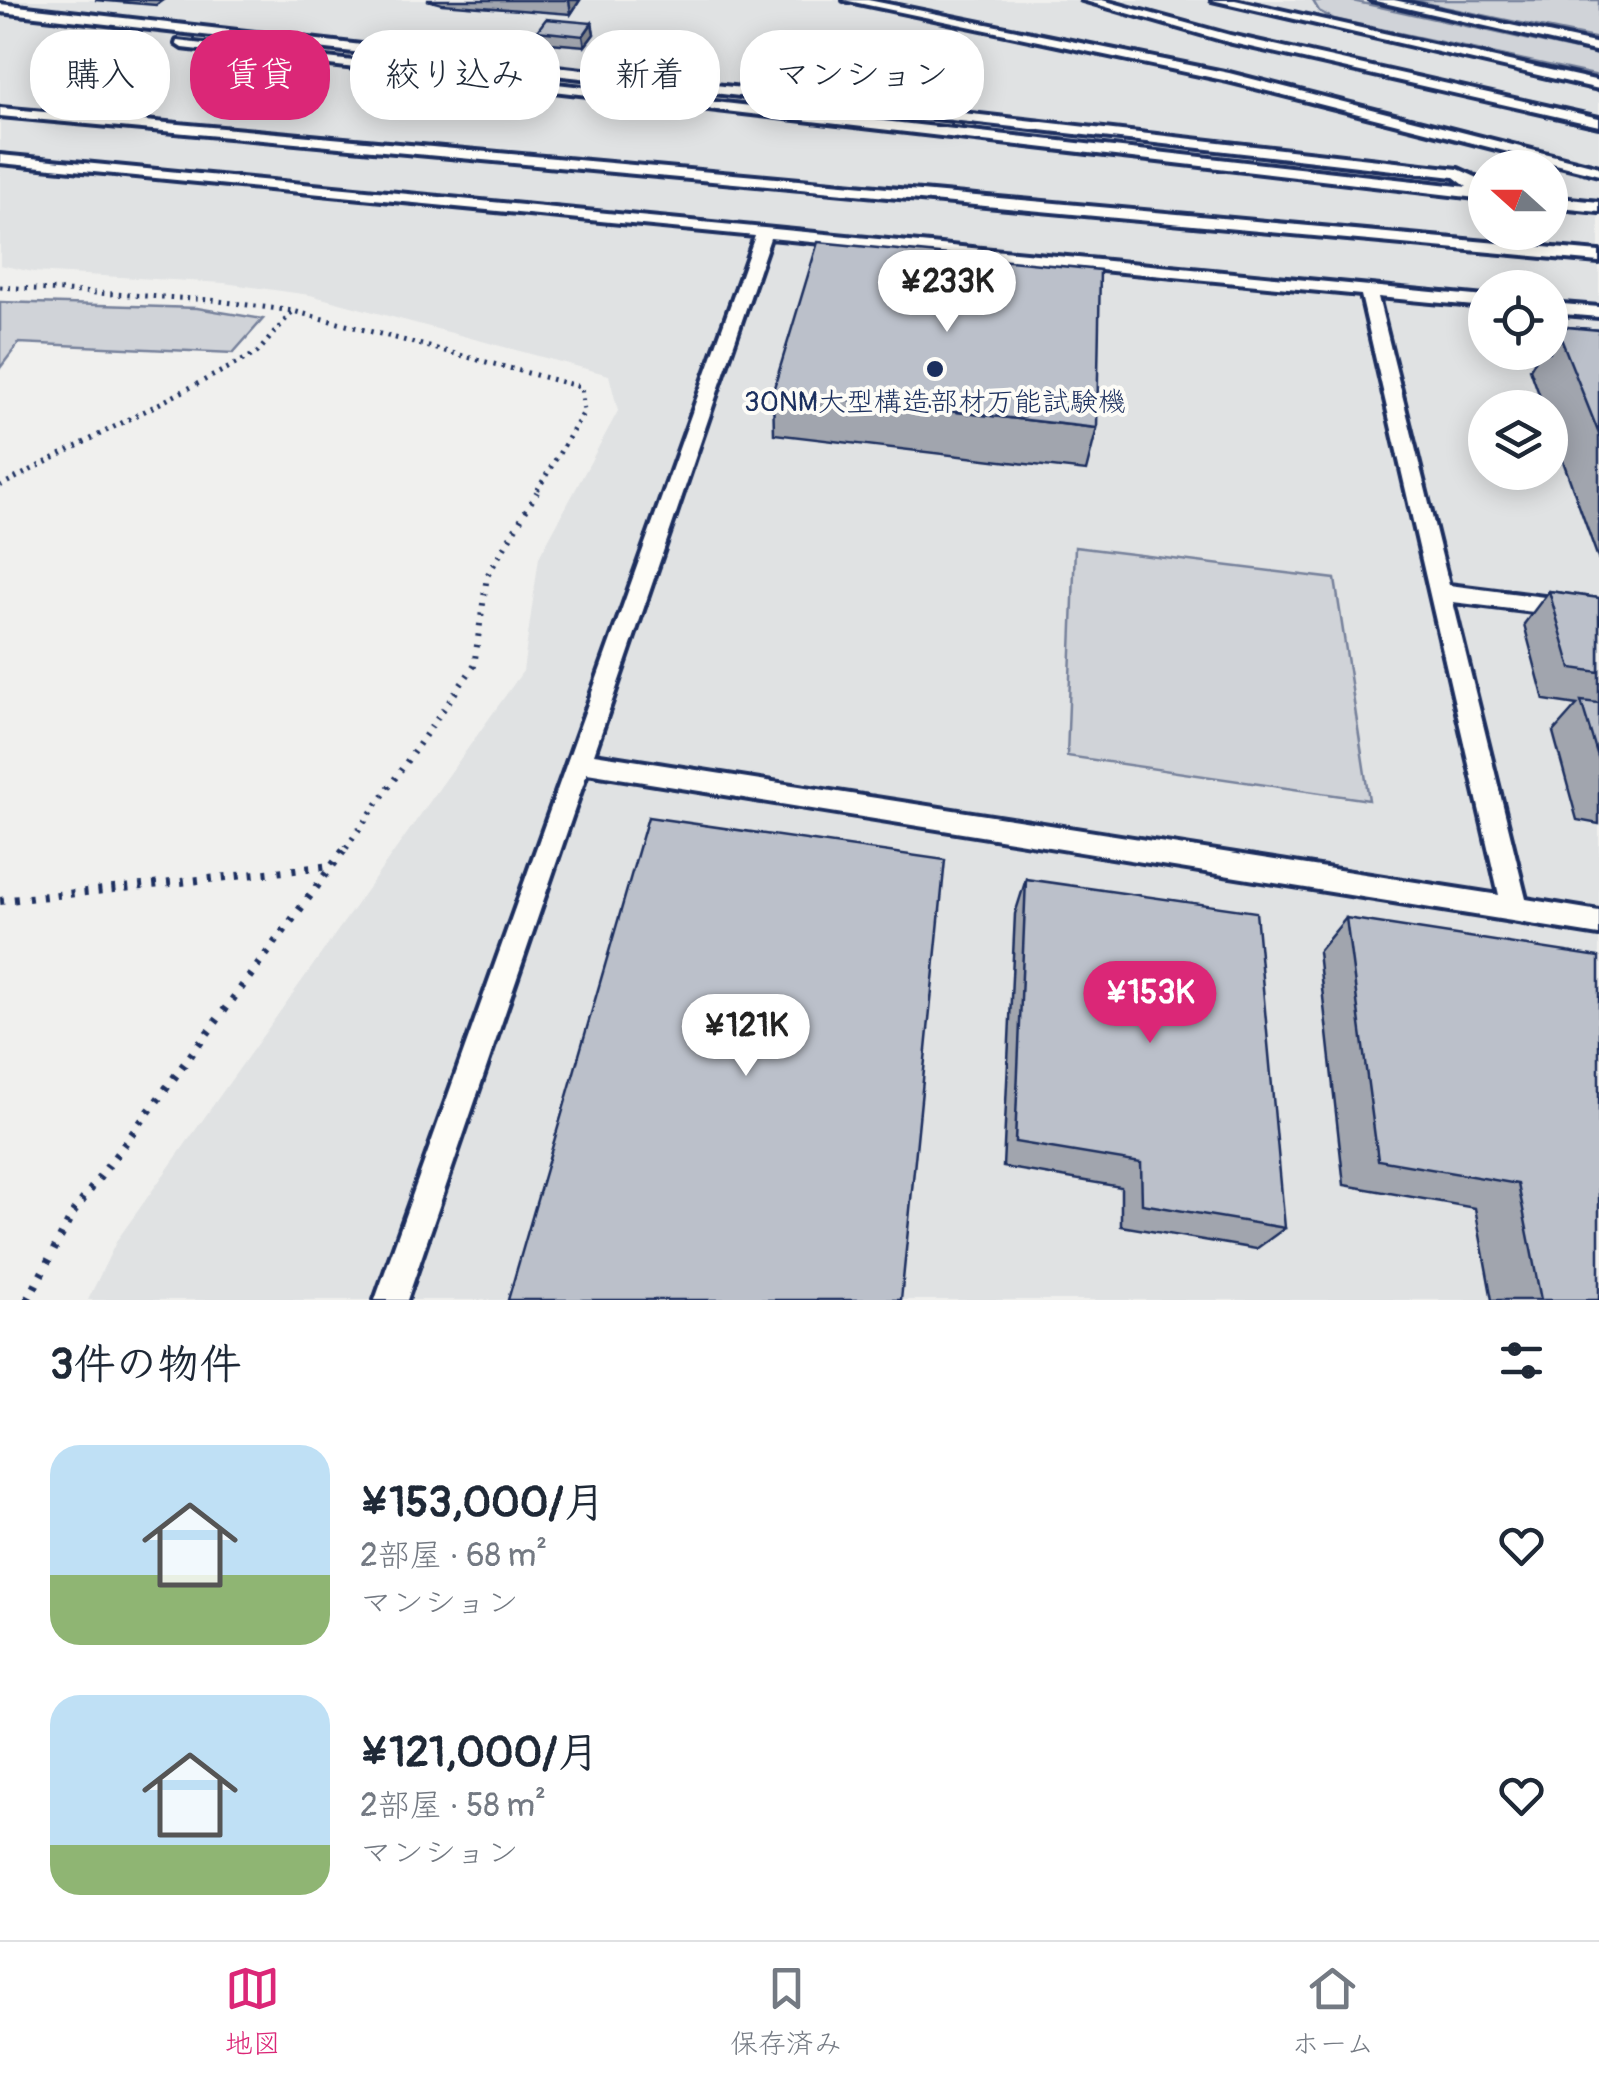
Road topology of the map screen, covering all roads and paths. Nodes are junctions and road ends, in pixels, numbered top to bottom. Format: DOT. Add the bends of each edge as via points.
graph roads {
  1 [pos="850,0"];
  2 [pos="1088,0"];
  3 [pos="1218,0"];
  4 [pos="1378,0"];
  5 [pos="1256,4"];
  6 [pos="0,8"];
  7 [pos="0,24"];
  8 [pos="1599,48"];
  9 [pos="1599,85"];
  10 [pos="0,112"];
  11 [pos="1599,122"];
  12 [pos="0,159"];
  13 [pos="1599,172"];
  14 [pos="1468,178"];
  15 [pos="1468,193"];
  16 [pos="1568,204"];
  17 [pos="1599,207"];
  18 [pos="764,233"];
  19 [pos="1599,257"];
  20 [pos="0,287"];
  21 [pos="1368,291"];
  22 [pos="1468,300"];
  23 [pos="1568,309"];
  24 [pos="293,311"];
  25 [pos="1599,312"];
  26 [pos="0,486"];
  27 [pos="1440,592"];
  28 [pos="1599,612"];
  29 [pos="579,762"];
  30 [pos="333,866"];
  31 [pos="0,901"];
  32 [pos="1516,911"];
  33 [pos="1599,922"];
  34 [pos="28,1300"];
  35 [pos="392,1300"];
  1 -- 13 [label="lane" via="1229,77"];
  2 -- 11 [label="lane"];
  3 -- 5 [label="lane"];
  4 -- 8 [label="lane"];
  5 -- 9 [label="lane"];
  6 -- 14 [label="lane"];
  7 -- 15 [label="lane"];
  10 -- 19 [label="lane"];
  12 -- 18 [label="lane"];
  16 -- 17 [label="lane"];
  18 -- 21 [label="lane"];
  18 -- 29 [label="lane"];
  20 -- 24 [label="path"];
  21 -- 22 [label="lane"];
  21 -- 27 [label="lane"];
  23 -- 25 [label="lane"];
  24 -- 26 [label="path" via="257,353"];
  24 -- 30 [label="path" via="580,387 584,412 487,576 474,666"];
  27 -- 28 [label="lane"];
  27 -- 32 [label="lane"];
  29 -- 32 [label="lane"];
  29 -- 35 [label="lane"];
  30 -- 31 [label="path"];
  30 -- 34 [label="path" via="73,1213"];
  32 -- 33 [label="lane"];
}
